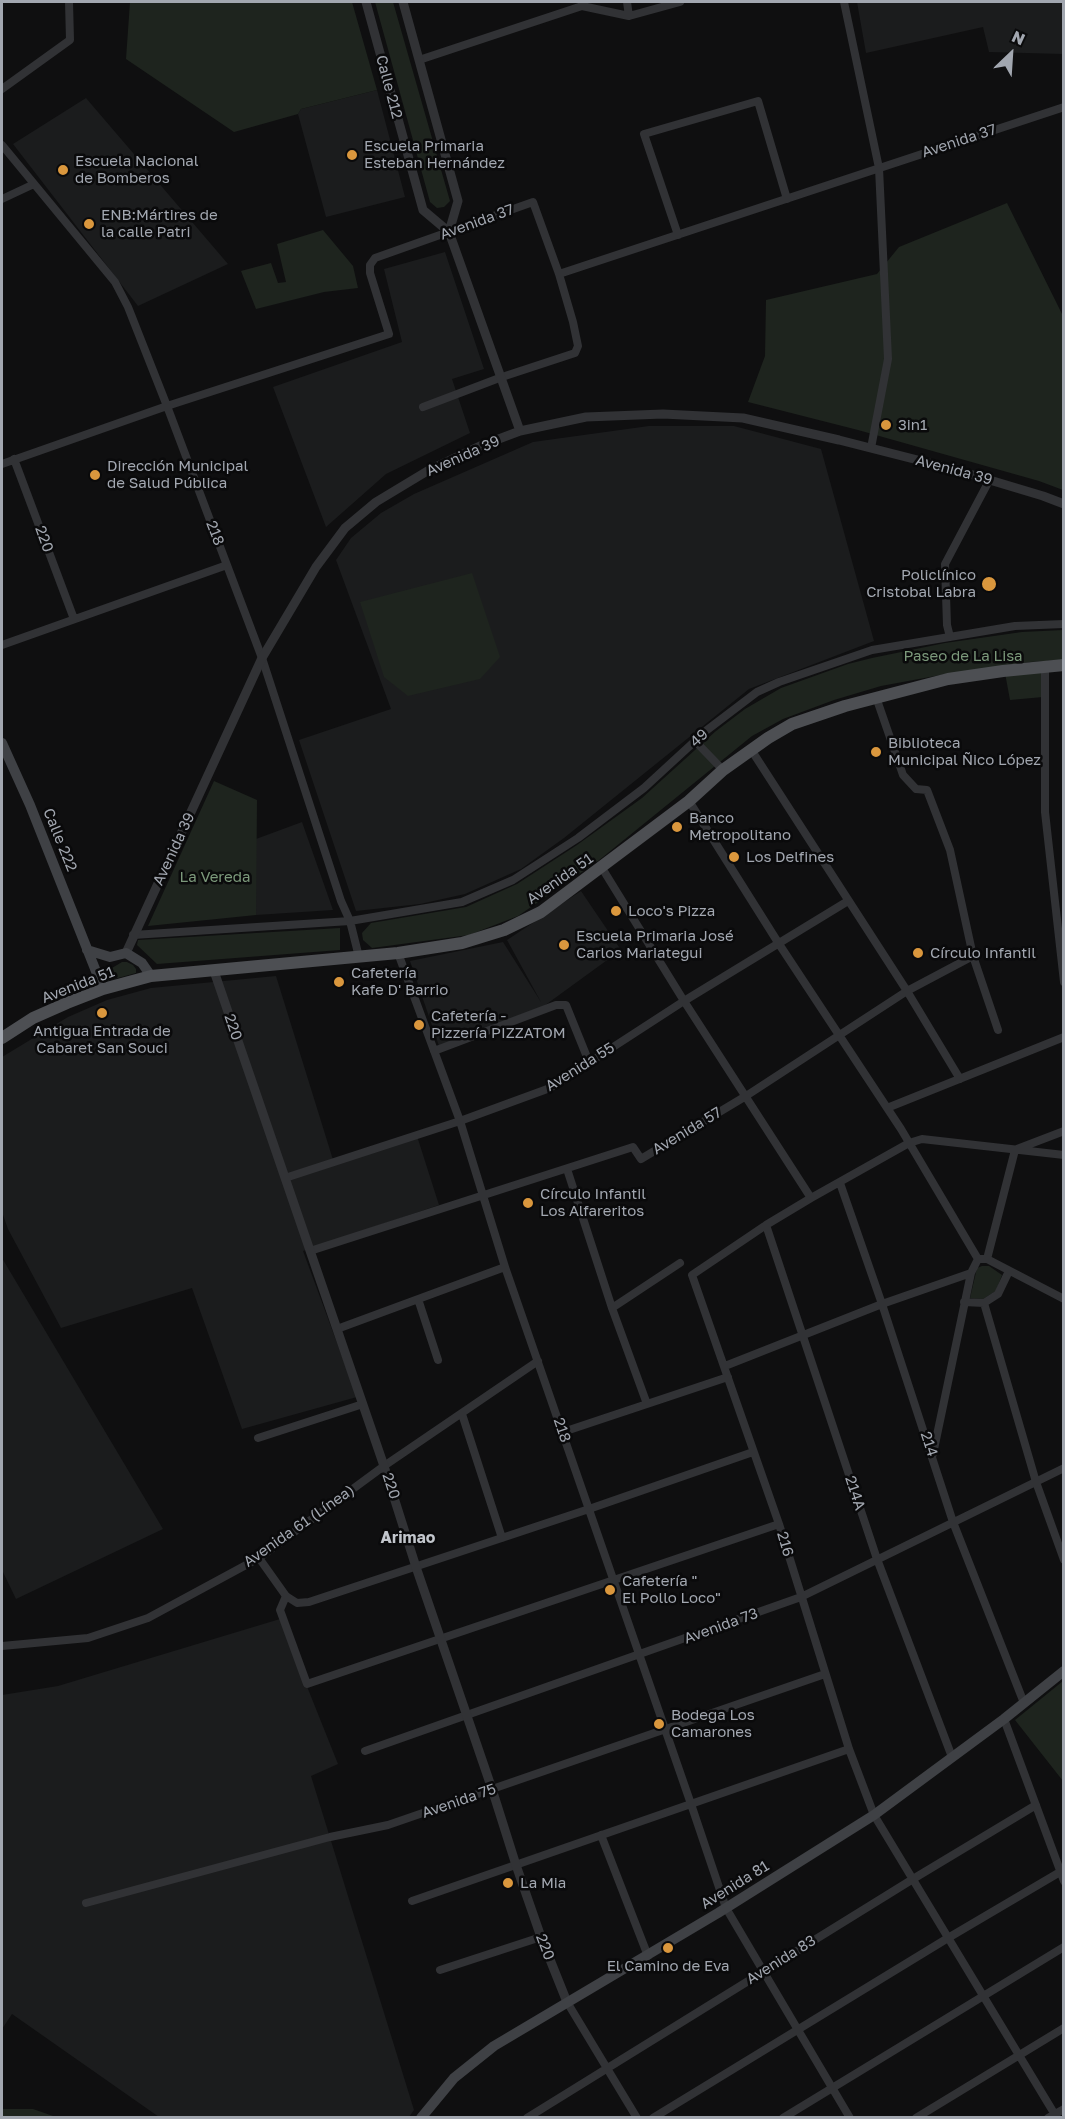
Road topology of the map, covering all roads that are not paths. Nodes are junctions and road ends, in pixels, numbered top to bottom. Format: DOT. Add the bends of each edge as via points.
graph roads {
  1 [pos="69,2"];
  2 [pos="366,2"];
  3 [pos="403,2"];
  4 [pos="627,2"];
  5 [pos="680,2"];
  6 [pos="844,2"];
  7 [pos="629,16"];
  8 [pos="419,60"];
  9 [pos="2,88"];
  10 [pos="1064,107"];
  11 [pos="2,145"];
  12 [pos="879,168"];
  13 [pos="34,184"];
  14 [pos="2,199"];
  15 [pos="787,199"];
  16 [pos="448,232"];
  17 [pos="678,235"];
  18 [pos="559,274"];
  19 [pos="502,377"];
  20 [pos="168,406"];
  21 [pos="423,407"];
  22 [pos="520,431"];
  23 [pos="871,448"];
  24 [pos="14,459"];
  25 [pos="2,464"];
  26 [pos="990,480"];
  27 [pos="1064,504"];
  28 [pos="227,565"];
  29 [pos="74,619"];
  30 [pos="1064,624"];
  31 [pos="950,637"];
  32 [pos="2,645"];
  33 [pos="262,658"];
  34 [pos="1064,665"];
  35 [pos="1045,666"];
  36 [pos="876,697"];
  37 [pos="695,741"];
  38 [pos="2,743"];
  39 [pos="752,751"];
  40 [pos="723,770"];
  41 [pos="689,801"];
  42 [pos="602,868"];
  43 [pos="848,901"];
  44 [pos="350,921"];
  45 [pos="133,935"];
  46 [pos="779,944"];
  47 [pos="87,950"];
  48 [pos="126,953"];
  49 [pos="398,953"];
  50 [pos="973,956"];
  51 [pos="110,957"];
  52 [pos="359,957"];
  53 [pos="214,971"];
  54 [pos="98,976"];
  55 [pos="151,976"];
  56 [pos="1064,982"];
  57 [pos="103,989"];
  58 [pos="908,991"];
  59 [pos="684,1001"];
  60 [pos="998,1029"];
  61 [pos="840,1035"];
  62 [pos="1064,1037"];
  63 [pos="2,1038"];
  64 [pos="434,1051"];
  65 [pos="590,1062"];
  66 [pos="960,1079"];
  67 [pos="746,1096"];
  68 [pos="887,1108"];
  69 [pos="460,1121"];
  70 [pos="1064,1131"];
  71 [pos="909,1143"];
  72 [pos="1015,1150"];
  73 [pos="1064,1155"];
  74 [pos="567,1169"];
  75 [pos="285,1178"];
  76 [pos="840,1183"];
  77 [pos="483,1196"];
  78 [pos="811,1198"];
  79 [pos="766,1225"];
  80 [pos="310,1251"];
  81 [pos="978,1259"];
  82 [pos="987,1259"];
  83 [pos="680,1263"];
  84 [pos="505,1267"];
  85 [pos="1009,1271"];
  86 [pos="970,1273"];
  87 [pos="418,1299"];
  88 [pos="1064,1299"];
  89 [pos="964,1302"];
  90 [pos="984,1303"];
  91 [pos="882,1304"];
  92 [pos="612,1308"];
  93 [pos="338,1329"];
  94 [pos="803,1336"];
  95 [pos="438,1360"];
  96 [pos="538,1361"];
  97 [pos="725,1366"];
  98 [pos="728,1377"];
  99 [pos="363,1404"];
  100 [pos="647,1404"];
  101 [pos="462,1414"];
  102 [pos="563,1432"];
  103 [pos="258,1438"];
  104 [pos="753,1452"];
  105 [pos="933,1456"];
  106 [pos="384,1466"];
  107 [pos="1064,1468"];
  108 [pos="1036,1482"];
  109 [pos="589,1509"];
  110 [pos="953,1522"];
  111 [pos="779,1524"];
  112 [pos="502,1539"];
  113 [pos="259,1558"];
  114 [pos="877,1559"];
  115 [pos="1064,1560"];
  116 [pos="416,1568"];
  117 [pos="614,1580"];
  118 [pos="286,1596"];
  119 [pos="801,1597"];
  120 [pos="441,1639"];
  121 [pos="2,1646"];
  122 [pos="640,1655"];
  123 [pos="1064,1671"];
  124 [pos="825,1674"];
  125 [pos="1024,1703"];
  126 [pos="466,1716"];
  127 [pos="1004,1719"];
  128 [pos="665,1730"];
  129 [pos="849,1749"];
  130 [pos="365,1751"];
  131 [pos="952,1757"];
  132 [pos="492,1789"];
  133 [pos="692,1804"];
  134 [pos="1036,1805"];
  135 [pos="874,1815"];
  136 [pos="601,1835"];
  137 [pos="516,1865"];
  138 [pos="1060,1872"];
  139 [pos="913,1879"];
  140 [pos="1064,1881"];
  141 [pos="412,1901"];
  142 [pos="86,1903"];
  143 [pos="726,1908"];
  144 [pos="541,1937"];
  145 [pos="948,1938"];
  146 [pos="1064,1947"];
  147 [pos="648,1956"];
  148 [pos="440,1970"];
  149 [pos="762,1972"];
  150 [pos="983,1995"];
  151 [pos="567,2001"];
  152 [pos="1064,2028"];
  153 [pos="797,2030"];
  154 [pos="1019,2055"];
  155 [pos="607,2068"];
  156 [pos="832,2087"];
  157 [pos="1064,2109"];
  158 [pos="1053,2116"];
  159 [pos="421,2118"];
  160 [pos="526,2118"];
  161 [pos="637,2118"];
  162 [pos="653,2118"];
  163 [pos="783,2118"];
  164 [pos="850,2118"];
  165 [pos="916,2118"];
  1 -- 9 [label="street" via="70,40"];
  2 -- 16 [label="street, Calle 212" via="423,210"];
  3 -- 8 [label="street"];
  4 -- 7 [label="street"];
  5 -- 7 [label="street"];
  6 -- 12 [label="street"];
  7 -- 8 [label="street" via="582,6"];
  8 -- 16 [label="street" via="458,201"];
  10 -- 12 [label="street, Avenida 37"];
  11 -- 13 [label="street, 218"];
  12 -- 15 [label="street, Avenida 37"];
  12 -- 23 [label="street" via="888,359"];
  13 -- 14 [label="street"];
  13 -- 20 [label="street, 218" via="115,282"];
  15 -- 17 [label="street, Avenida 37"];
  15 -- 17 [label="street" via="758,100 644,134"];
  16 -- 18 [label="street, Avenida 37" via="533,202"];
  16 -- 19 [label="street, Calle 212"];
  16 -- 20 [label="street, Avenida 37" via="375,258 370,265 388,334"];
  17 -- 18 [label="street, Avenida 37"];
  18 -- 19 [label="street" via="578,346 575,353"];
  19 -- 21 [label="street"];
  19 -- 22 [label="street, Calle 212"];
  20 -- 24 [label="street, Avenida 37"];
  20 -- 28 [label="street, 218"];
  22 -- 23 [label="street, Avenida 39" via="594,416 743,418"];
  22 -- 33 [label="street, Avenida 39" via="429,470 376,502 345,528 316,567"];
  23 -- 26 [label="street, Avenida 39"];
  24 -- 25 [label="street, Avenida 37"];
  24 -- 29 [label="street, 220"];
  26 -- 27 [label="street, Avenida 39"];
  26 -- 31 [label="street" via="945,564"];
  28 -- 29 [label="street"];
  28 -- 33 [label="street, 218"];
  29 -- 32 [label="street"];
  30 -- 31 [label="street, 49" via="1015,626"];
  31 -- 37 [label="street, 49" via="872,650 779,682 757,692"];
  33 -- 44 [label="street, 218"];
  33 -- 45 [label="street, Avenida 39"];
  34 -- 35 [label="main road, Avenida 51"];
  35 -- 36 [label="main road, Avenida 51" via="948,680"];
  35 -- 56 [label="street" via="1045,812"];
  36 -- 39 [label="main road, Avenida 51" via="792,724"];
  36 -- 50 [label="street" via="903,775 916,789 927,790 950,850"];
  37 -- 40 [label="street"];
  37 -- 44 [label="street, 49" via="644,788 513,880 462,902"];
  38 -- 47 [label="main road, Calle 222"];
  39 -- 40 [label="main road, Avenida 51"];
  39 -- 43 [label="street"];
  40 -- 41 [label="main road, Avenida 51"];
  41 -- 42 [label="main road, Avenida 51"];
  41 -- 46 [label="street"];
  42 -- 49 [label="main road, Avenida 51" via="541,912 504,930 462,943"];
  42 -- 59 [label="street"];
  43 -- 46 [label="street, Avenida 55"];
  43 -- 58 [label="street"];
  44 -- 45 [label="street, 49"];
  44 -- 52 [label="street, 218"];
  45 -- 48 [label="street, Avenida 39"];
  46 -- 59 [label="street, Avenida 55"];
  46 -- 61 [label="street"];
  47 -- 51 [label="main road"];
  47 -- 54 [label="main road, Calle 222"];
  48 -- 51 [label="main road"];
  48 -- 55 [label="main road" via="142,963"];
  49 -- 52 [label="main road, Avenida 51"];
  49 -- 64 [label="street, 218"];
  50 -- 58 [label="street, Avenida 57"];
  50 -- 60 [label="street"];
  51 -- 54 [label="main road"];
  52 -- 53 [label="main road, Avenida 51"];
  53 -- 55 [label="main road, Avenida 51"];
  53 -- 75 [label="street, 220"];
  54 -- 57 [label="main road, Calle 222"];
  55 -- 57 [label="main road, Avenida 51"];
  57 -- 63 [label="main road, Avenida 51" via="33,1018"];
  58 -- 61 [label="street, Avenida 57"];
  58 -- 66 [label="street"];
  59 -- 65 [label="street, Avenida 55"];
  59 -- 67 [label="street"];
  61 -- 67 [label="street, Avenida 57"];
  61 -- 68 [label="street"];
  62 -- 66 [label="street"];
  64 -- 65 [label="street" via="556,1005 566,1005"];
  64 -- 69 [label="street, 218"];
  65 -- 69 [label="street, Avenida 55" via="550,1088"];
  66 -- 68 [label="street"];
  67 -- 74 [label="street, Avenida 57" via="641,1159 633,1147"];
  67 -- 78 [label="street"];
  68 -- 71 [label="street"];
  69 -- 75 [label="street, Avenida 55"];
  69 -- 77 [label="street, 218"];
  70 -- 72 [label="street"];
  71 -- 72 [label="street" via="922,1139"];
  71 -- 76 [label="street"];
  71 -- 81 [label="street"];
  72 -- 73 [label="street"];
  72 -- 82 [label="street"];
  74 -- 77 [label="street, Avenida 57"];
  74 -- 92 [label="street"];
  75 -- 80 [label="street, 220"];
  76 -- 78 [label="street"];
  76 -- 91 [label="street, 214"];
  77 -- 80 [label="street, Avenida 57"];
  77 -- 84 [label="street, 218"];
  78 -- 79 [label="street"];
  79 -- 94 [label="street, 214A"];
  79 -- 97 [label="street, 216" via="692,1275"];
  80 -- 93 [label="street, 220"];
  81 -- 82 [label="street"];
  81 -- 86 [label="street"];
  82 -- 85 [label="street"];
  83 -- 92 [label="street"];
  84 -- 87 [label="street"];
  84 -- 96 [label="street, 218"];
  85 -- 88 [label="street"];
  85 -- 90 [label="street" via="998,1294"];
  86 -- 89 [label="street"];
  86 -- 91 [label="street"];
  87 -- 93 [label="street"];
  87 -- 95 [label="street"];
  89 -- 90 [label="street"];
  89 -- 105 [label="street"];
  90 -- 108 [label="street"];
  91 -- 94 [label="street"];
  91 -- 105 [label="street, 214"];
  92 -- 100 [label="street"];
  93 -- 99 [label="street, 220"];
  94 -- 97 [label="street"];
  94 -- 114 [label="street, 214A"];
  96 -- 101 [label="street, Avenida 61 (Línea)"];
  96 -- 102 [label="street, 218"];
  97 -- 98 [label="street, 216"];
  98 -- 100 [label="street"];
  98 -- 104 [label="street, 216"];
  99 -- 103 [label="street"];
  99 -- 106 [label="street, 220"];
  100 -- 102 [label="street"];
  101 -- 106 [label="street, Avenida 61 (Línea)"];
  101 -- 112 [label="street"];
  102 -- 109 [label="street, 218"];
  104 -- 109 [label="street"];
  104 -- 111 [label="street, 216"];
  105 -- 110 [label="street, 214"];
  106 -- 113 [label="street, Avenida 61 (Línea)"];
  106 -- 116 [label="street, 220"];
  107 -- 108 [label="street, Avenida 73"];
  108 -- 110 [label="street, Avenida 73"];
  108 -- 115 [label="street"];
  109 -- 112 [label="street"];
  109 -- 117 [label="street, 218"];
  110 -- 114 [label="street, Avenida 73"];
  110 -- 125 [label="street, 214"];
  111 -- 117 [label="street"];
  111 -- 119 [label="street, 216"];
  112 -- 116 [label="street"];
  113 -- 118 [label="street"];
  113 -- 121 [label="street, Avenida 61 (Línea)" via="148,1618 88,1638"];
  114 -- 119 [label="street, Avenida 73"];
  114 -- 131 [label="street, 214A"];
  116 -- 118 [label="street" via="309,1602 297,1603"];
  116 -- 120 [label="street, 220"];
  117 -- 120 [label="street"];
  117 -- 122 [label="street, 218"];
  118 -- 120 [label="street" via="280,1610 308,1684"];
  119 -- 122 [label="street, Avenida 73"];
  119 -- 124 [label="street, 216"];
  120 -- 126 [label="street, 220"];
  122 -- 126 [label="street, Avenida 73"];
  122 -- 128 [label="street, 218"];
  123 -- 125 [label="main road, Avenida 81"];
  124 -- 128 [label="street, Avenida 75"];
  124 -- 129 [label="street, 216"];
  125 -- 127 [label="main road, Avenida 81"];
  126 -- 130 [label="street, Avenida 73"];
  126 -- 132 [label="street, 220"];
  127 -- 131 [label="main road, Avenida 81"];
  127 -- 134 [label="street"];
  128 -- 132 [label="street, Avenida 75"];
  128 -- 133 [label="street, 218"];
  129 -- 133 [label="street"];
  129 -- 135 [label="street, 216"];
  131 -- 135 [label="main road, Avenida 81"];
  132 -- 137 [label="street, 220"];
  132 -- 142 [label="street, Avenida 75" via="388,1825"];
  133 -- 136 [label="street"];
  133 -- 143 [label="street, 218"];
  134 -- 138 [label="street"];
  134 -- 139 [label="street, Avenida 83"];
  135 -- 139 [label="street, 216"];
  135 -- 143 [label="main road, Avenida 81"];
  136 -- 137 [label="street"];
  136 -- 147 [label="street"];
  137 -- 141 [label="street"];
  137 -- 144 [label="street, 220"];
  138 -- 140 [label="street"];
  138 -- 145 [label="street"];
  139 -- 145 [label="street, 216"];
  139 -- 149 [label="street, Avenida 83"];
  143 -- 147 [label="main road, Avenida 81"];
  143 -- 149 [label="street, 218"];
  144 -- 148 [label="street"];
  144 -- 151 [label="street, 220"];
  145 -- 150 [label="street, 216"];
  145 -- 153 [label="street"];
  146 -- 150 [label="street"];
  147 -- 151 [label="main road, Avenida 81"];
  149 -- 153 [label="street, 218"];
  149 -- 155 [label="street, Avenida 83"];
  150 -- 154 [label="street, 216"];
  150 -- 156 [label="street"];
  151 -- 155 [label="street"];
  151 -- 159 [label="main road, Avenida 81" via="486,2052 454,2078"];
  152 -- 154 [label="street"];
  153 -- 156 [label="street, 218"];
  153 -- 162 [label="street"];
  154 -- 158 [label="street, 216"];
  154 -- 165 [label="street"];
  155 -- 160 [label="street, Avenida 83"];
  155 -- 161 [label="street"];
  156 -- 163 [label="street"];
  156 -- 164 [label="street, 218"];
  157 -- 158 [label="street"];
}
